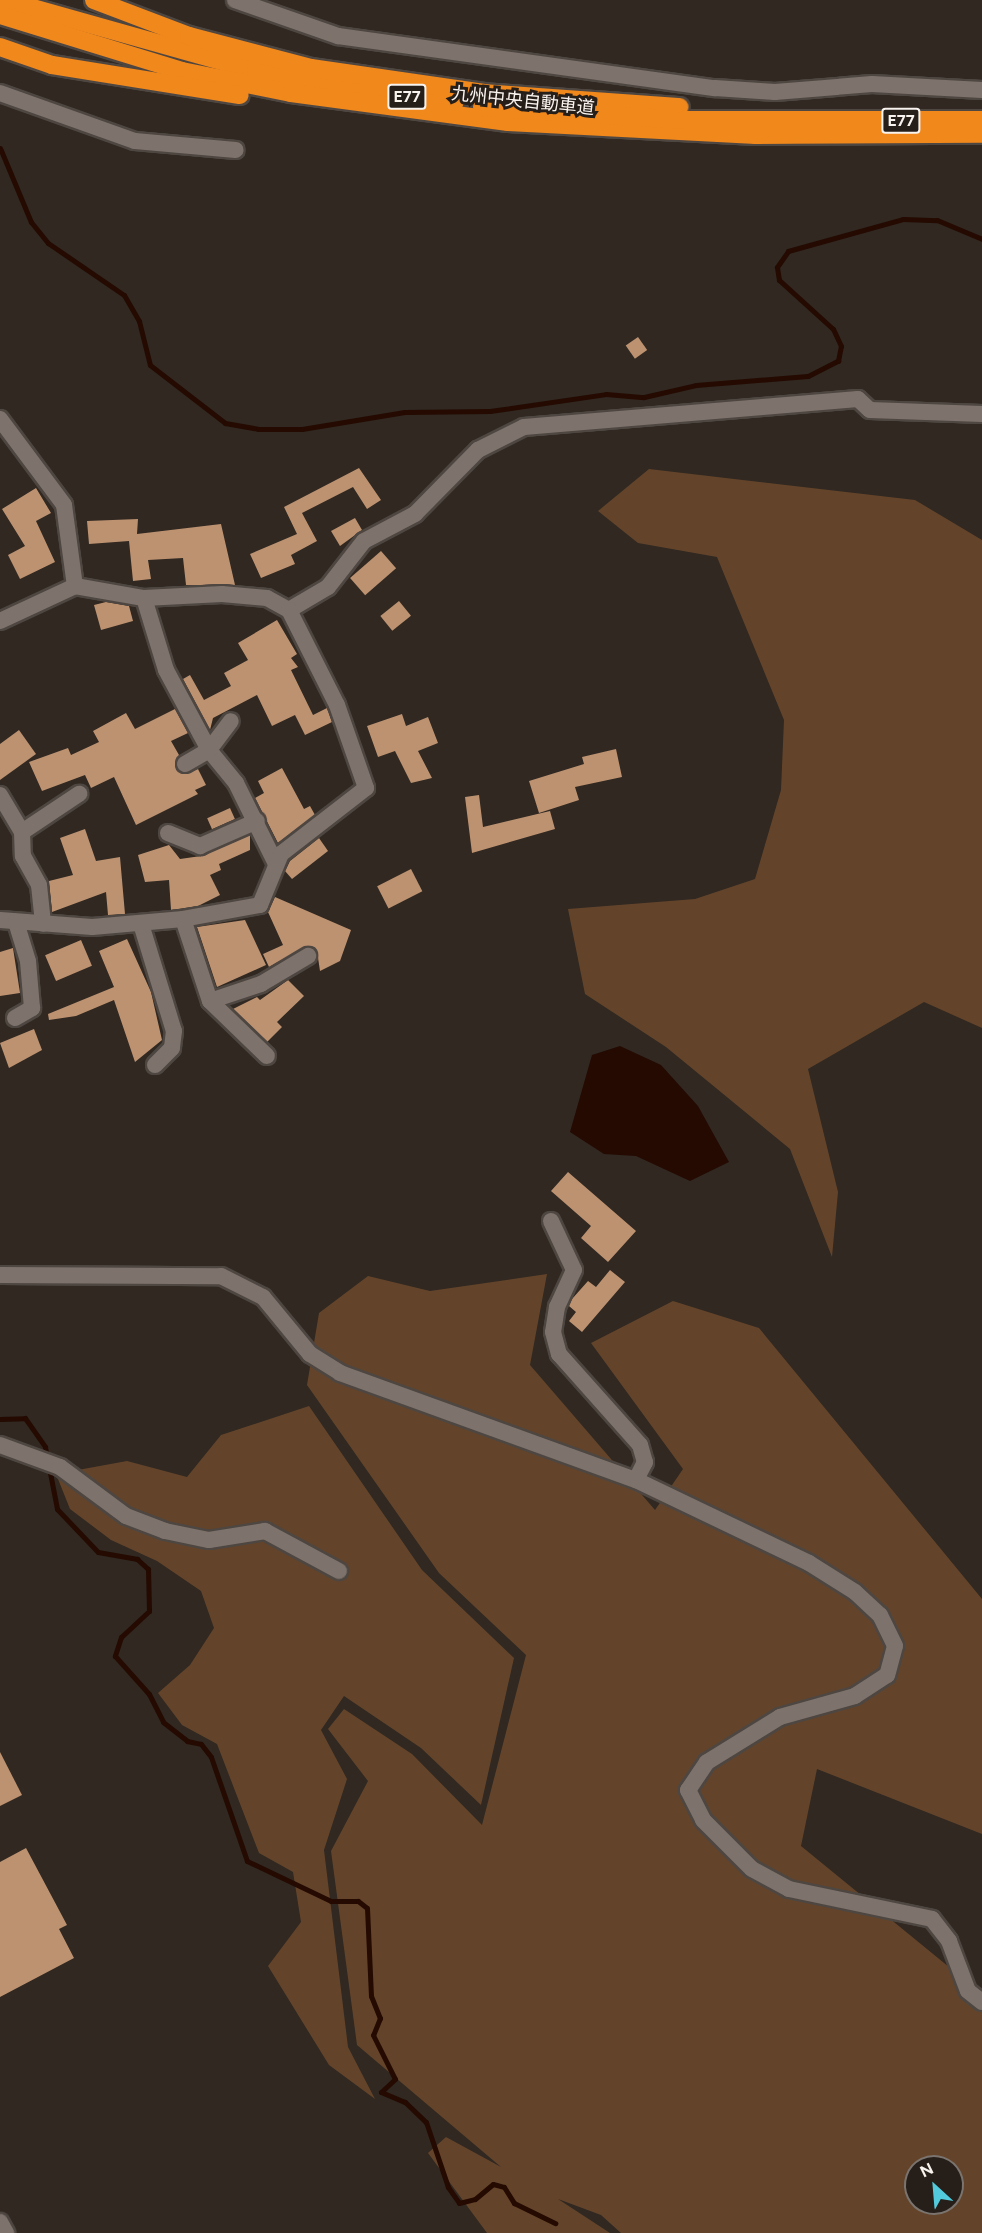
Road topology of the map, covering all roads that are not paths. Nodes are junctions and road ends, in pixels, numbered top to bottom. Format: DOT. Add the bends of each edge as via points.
graph roads {
  1 [pos="4,0"];
  2 [pos="94,0"];
  3 [pos="235,0"];
  4 [pos="0,15"];
  5 [pos="0,47"];
  6 [pos="982,90"];
  7 [pos="0,93"];
  8 [pos="982,120"];
  9 [pos="820,121"];
  10 [pos="608,131"];
  11 [pos="982,134"];
  12 [pos="236,150"];
  13 [pos="982,414"];
  14 [pos="0,419"];
  15 [pos="75,586"];
  16 [pos="144,598"];
  17 [pos="289,610"];
  18 [pos="0,621"];
  19 [pos="231,721"];
  20 [pos="209,750"];
  21 [pos="185,764"];
  22 [pos="79,794"];
  23 [pos="0,795"];
  24 [pos="257,820"];
  25 [pos="22,832"];
  26 [pos="168,833"];
  27 [pos="275,862"];
  28 [pos="183,920"];
  29 [pos="8,921"];
  30 [pos="43,924"];
  31 [pos="141,924"];
  32 [pos="308,956"];
  33 [pos="210,1002"];
  34 [pos="15,1018"];
  35 [pos="267,1056"];
  36 [pos="155,1065"];
  37 [pos="551,1221"];
  38 [pos="0,1275"];
  39 [pos="0,1445"];
  40 [pos="636,1480"];
  41 [pos="339,1571"];
  42 [pos="982,2002"];
  43 [pos="0,2222"];
  44 [pos="6,2233"];
  1 -- 9 [label="highway, 九州中央自動車道 / E77" via="178,52 398,96 598,116"];
  2 -- 9 [label="highway" via="189,36 311,68 484,93"];
  3 -- 6 [label="street" via="338,36 715,88 775,92 872,84"];
  4 -- 10 [label="highway, 九州中央自動車道 / E77" via="182,71 291,93"];
  5 -- 10 [label="highway" via="52,65 414,122 473,129"];
  7 -- 12 [label="street" via="135,141"];
  8 -- 9 [label="highway, 九州中央自動車道 / E77"];
  10 -- 11 [label="highway, 九州中央自動車道 / E77"];
  13 -- 17 [label="street" via="870,410 858,399 524,427 478,450 415,514 364,541 328,587"];
  14 -- 15 [label="street" via="64,505"];
  15 -- 16 [label="street"];
  15 -- 18 [label="street"];
  16 -- 17 [label="street" via="250,594"];
  16 -- 20 [label="street" via="165,670"];
  17 -- 27 [label="street" via="337,705 366,788"];
  19 -- 20 [label="street"];
  20 -- 21 [label="street"];
  20 -- 24 [label="street"];
  22 -- 25 [label="street"];
  23 -- 25 [label="street"];
  24 -- 26 [label="street" via="200,846"];
  24 -- 27 [label="street"];
  25 -- 30 [label="street" via="23,856 39,885"];
  27 -- 28 [label="street" via="260,904"];
  28 -- 31 [label="street"];
  28 -- 33 [label="street"];
  29 -- 30 [label="street"];
  29 -- 34 [label="street" via="28,961 32,1008"];
  30 -- 31 [label="street"];
  31 -- 36 [label="street" via="174,1031 172,1048"];
  32 -- 33 [label="street" via="261,984"];
  33 -- 35 [label="street"];
  37 -- 40 [label="street" via="574,1270 557,1307 554,1332 559,1354 640,1445 645,1462"];
  38 -- 40 [label="street" via="222,1276 263,1297 310,1354 340,1373"];
  39 -- 41 [label="street" via="60,1467 126,1516 209,1540 265,1531"];
  40 -- 42 [label="street" via="808,1563 846,1586 880,1615 895,1646 887,1675 855,1696 780,1717 707,1762 688,1790 703,1820 752,1869 789,1889 932,1919 949,1941 968,1991"];
  43 -- 44 [label="street"];
}
